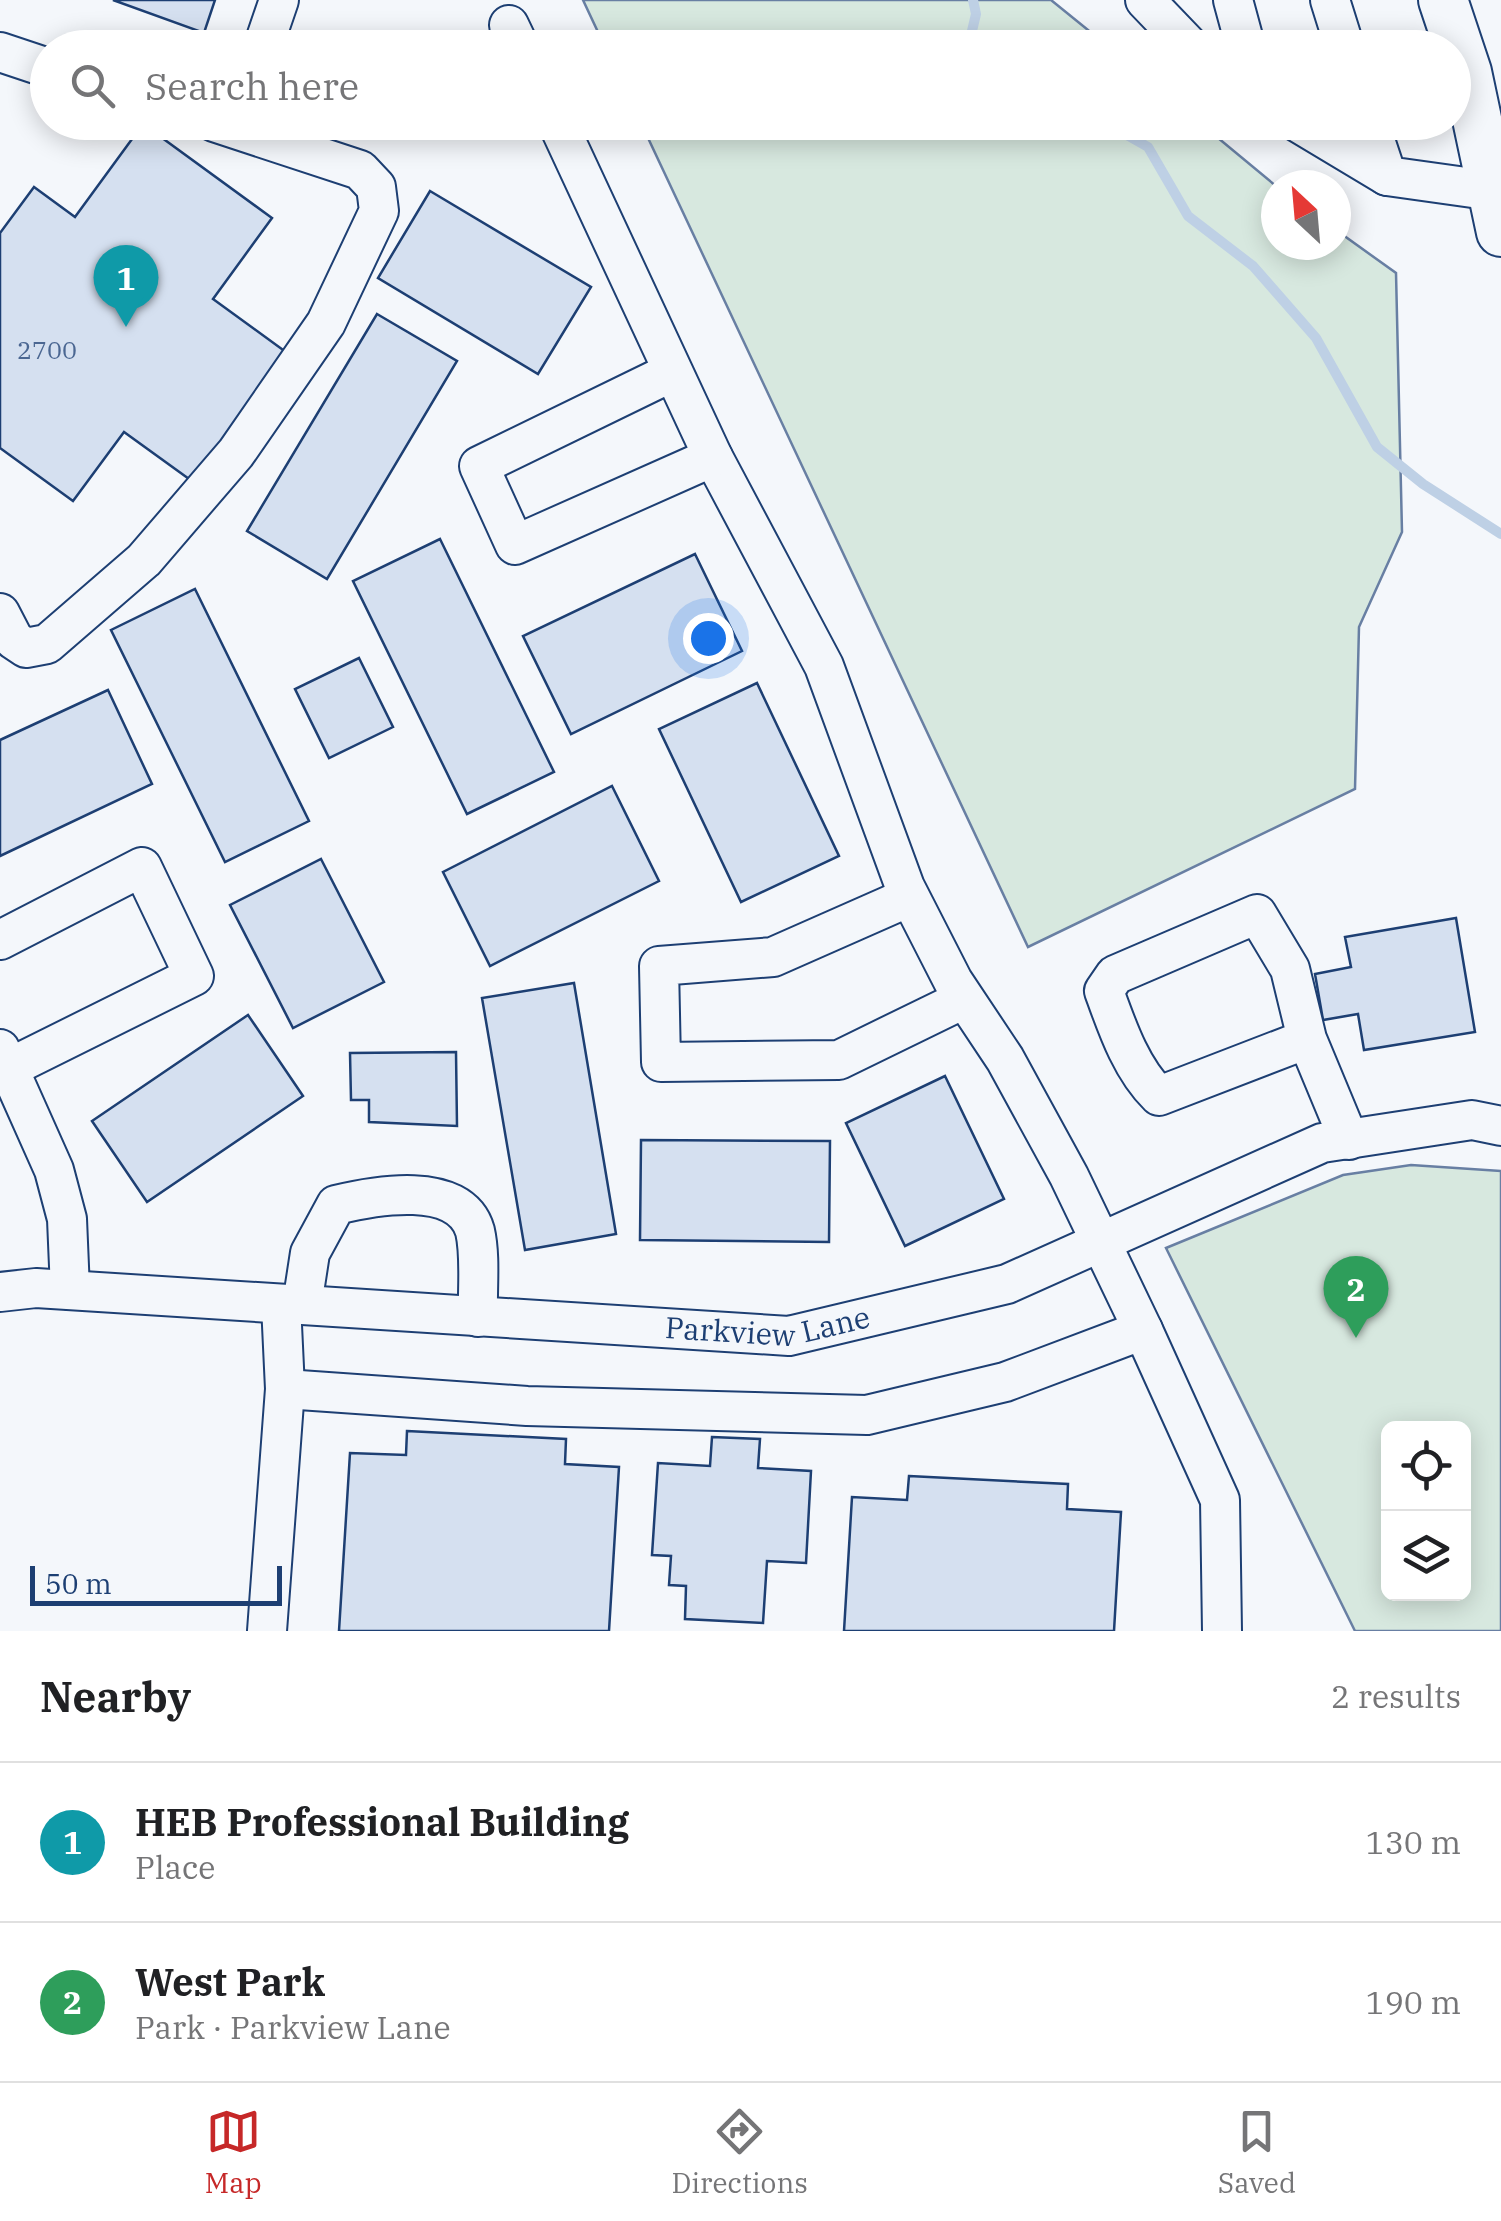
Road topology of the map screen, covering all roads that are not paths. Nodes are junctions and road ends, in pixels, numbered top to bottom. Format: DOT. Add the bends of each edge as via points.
graph roads {
  1 [pos="279,0"];
  2 [pos="1145,0"];
  3 [pos="1233,0"];
  4 [pos="1330,0"];
  5 [pos="1443,0"];
  6 [pos="269,30"];
  7 [pos="1173,30"];
  8 [pos="1241,30"];
  9 [pos="1339,30"];
  10 [pos="1453,30"];
  11 [pos="1471,89"];
  12 [pos="269,140"];
  13 [pos="565,140"];
  14 [pos="1327,140"];
  15 [pos="1375,140"];
  16 [pos="1386,176"];
  17 [pos="1498,205"];
  18 [pos="672,372"];
  19 [pos="713,457"];
  20 [pos="0,613"];
  21 [pos="909,897"];
  22 [pos="0,940"];
  23 [pos="964,999"];
  24 [pos="1307,1039"];
  25 [pos="5,1058"];
  26 [pos="1501,1126"];
  27 [pos="1349,1140"];
  28 [pos="1100,1242"];
  29 [pos="70,1290"];
  30 [pos="0,1292"];
  31 [pos="291,1305"];
  32 [pos="478,1317"];
  33 [pos="1143,1330"];
  34 [pos="285,1388"];
  35 [pos="267,1631"];
  36 [pos="1222,1631"];
  1 -- 6 [label="street"];
  2 -- 7 [label="street"];
  3 -- 8 [label="street"];
  4 -- 9 [label="street"];
  5 -- 10 [label="main road"];
  11 -- 17 [label="main road"];
  12 -- 20 [label="street" via="360,170 376,187 379,210 326,323 236,453 144,560 47,644 26,648"];
  13 -- 18 [label="street"];
  14 -- 16 [label="street"];
  15 -- 16 [label="street"];
  16 -- 17 [label="street"];
  18 -- 19 [label="street"];
  18 -- 19 [label="street" via="479,466 516,545"];
  19 -- 21 [label="street" via="824,666"];
  21 -- 23 [label="street"];
  21 -- 23 [label="street" via="773,957 659,966 661,1062 838,1060"];
  22 -- 25 [label="street" via="142,866 194,976"];
  23 -- 28 [label="street" via="1005,1059"];
  24 -- 24 [label="street" via="1290,969 1257,914 1116,975 1104,991 1139,1069 1159,1096"];
  24 -- 27 [label="street"];
  25 -- 29 [label="street" via="58,1186 67,1219"];
  26 -- 27 [label="street, Parkview Lane" via="1472,1120"];
  27 -- 28 [label="street, Parkview Lane" via="1322,1144"];
  28 -- 32 [label="street, Parkview Lane" via="1006,1284 789,1336"];
  28 -- 33 [label="street"];
  29 -- 30 [label="street, Parkview Lane"];
  29 -- 31 [label="street, Parkview Lane"];
  31 -- 32 [label="street, Parkview Lane"];
  31 -- 32 [label="street" via="336,1205 375,1195 432,1196 462,1212 474,1230"];
  31 -- 34 [label="street"];
  33 -- 34 [label="street" via="1005,1382 867,1415 527,1406"];
  33 -- 36 [label="street" via="1220,1500"];
  34 -- 35 [label="street"];
}
